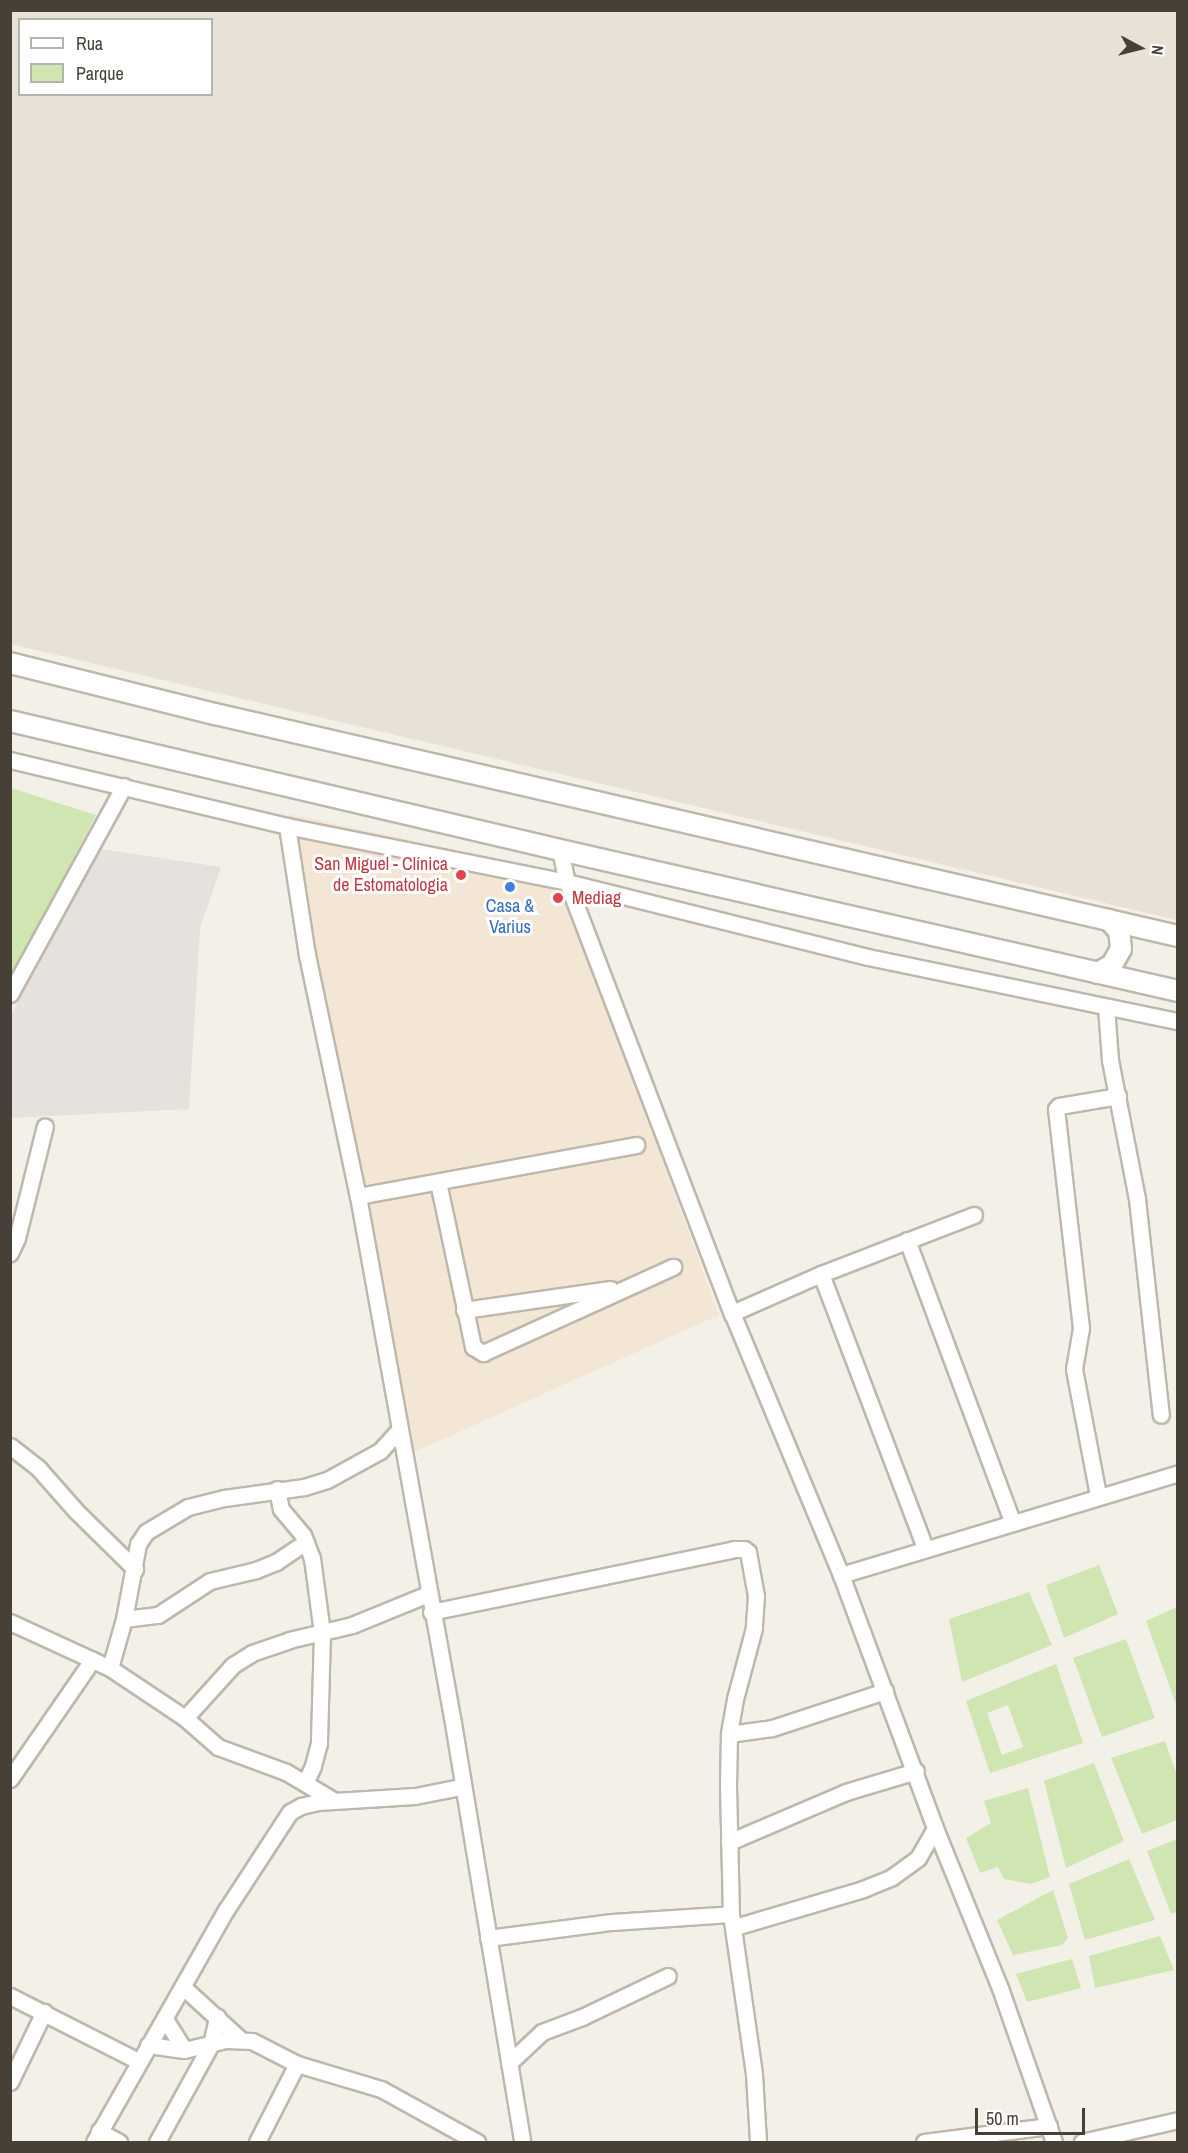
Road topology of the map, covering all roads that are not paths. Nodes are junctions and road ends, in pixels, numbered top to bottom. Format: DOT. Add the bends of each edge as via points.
graph roads {
  1 [pos="10,663"];
  2 [pos="10,721"];
  3 [pos="10,760"];
  4 [pos="124,786"];
  5 [pos="286,826"];
  6 [pos="560,850"];
  7 [pos="567,882"];
  8 [pos="1178,918"];
  9 [pos="1109,921"];
  10 [pos="1132,926"];
  11 [pos="1178,936"];
  12 [pos="1098,973"];
  13 [pos="1178,981"];
  14 [pos="1144,983"];
  15 [pos="1178,991"];
  16 [pos="10,994"];
  17 [pos="1106,1007"];
  18 [pos="1178,1022"];
  19 [pos="1118,1096"];
  20 [pos="45,1126"];
  21 [pos="636,1145"];
  22 [pos="438,1182"];
  23 [pos="358,1196"];
  24 [pos="974,1215"];
  25 [pos="14,1237"];
  26 [pos="907,1240"];
  27 [pos="10,1253"];
  28 [pos="673,1267"];
  29 [pos="821,1274"];
  30 [pos="628,1287"];
  31 [pos="464,1310"];
  32 [pos="732,1313"];
  33 [pos="1161,1415"];
  34 [pos="400,1429"];
  35 [pos="10,1446"];
  36 [pos="1178,1473"];
  37 [pos="277,1489"];
  38 [pos="1098,1495"];
  39 [pos="1012,1521"];
  40 [pos="306,1542"];
  41 [pos="925,1548"];
  42 [pos="135,1569"];
  43 [pos="841,1575"];
  44 [pos="428,1594"];
  45 [pos="431,1612"];
  46 [pos="124,1619"];
  47 [pos="10,1622"];
  48 [pos="322,1633"];
  49 [pos="92,1660"];
  50 [pos="110,1668"];
  51 [pos="885,1690"];
  52 [pos="185,1718"];
  53 [pos="729,1734"];
  54 [pos="916,1771"];
  55 [pos="10,1779"];
  56 [pos="305,1783"];
  57 [pos="461,1787"];
  58 [pos="333,1800"];
  59 [pos="934,1828"];
  60 [pos="729,1842"];
  61 [pos="733,1920"];
  62 [pos="488,1938"];
  63 [pos="668,1976"];
  64 [pos="183,1987"];
  65 [pos="10,1996"];
  66 [pos="44,2012"];
  67 [pos="217,2017"];
  68 [pos="165,2019"];
  69 [pos="241,2040"];
  70 [pos="148,2044"];
  71 [pos="211,2044"];
  72 [pos="184,2050"];
  73 [pos="138,2061"];
  74 [pos="509,2063"];
  75 [pos="297,2064"];
  76 [pos="10,2082"];
  77 [pos="1178,2120"];
  78 [pos="1049,2126"];
  79 [pos="96,2137"];
  80 [pos="518,2140"];
  81 [pos="119,2142"];
  82 [pos="157,2142"];
  83 [pos="257,2142"];
  84 [pos="477,2142"];
  85 [pos="758,2142"];
  86 [pos="924,2142"];
  87 [pos="1054,2142"];
  88 [pos="1085,2142"];
  1 -- 9 [label="street"];
  2 -- 6 [label="street"];
  3 -- 4 [label="street"];
  4 -- 5 [label="street"];
  4 -- 16 [label="street"];
  5 -- 7 [label="street"];
  5 -- 23 [label="street" via="307,955"];
  6 -- 7 [label="street"];
  6 -- 12 [label="street"];
  7 -- 17 [label="street" via="868,957"];
  7 -- 32 [label="street"];
  8 -- 10 [label="street" via="1162,925"];
  9 -- 10 [label="street"];
  9 -- 12 [label="street" via="1119,932 1121,949 1112,964"];
  10 -- 11 [label="street"];
  12 -- 14 [label="street"];
  13 -- 14 [label="street"];
  14 -- 15 [label="street"];
  17 -- 18 [label="street"];
  17 -- 19 [label="street" via="1110,1060"];
  19 -- 33 [label="street" via="1137,1199"];
  19 -- 38 [label="street" via="1056,1109 1081,1328 1074,1369"];
  20 -- 25 [label="street"];
  21 -- 22 [label="street"];
  22 -- 23 [label="street"];
  22 -- 31 [label="street"];
  23 -- 34 [label="street"];
  24 -- 26 [label="street"];
  25 -- 27 [label="street"];
  26 -- 29 [label="street"];
  26 -- 39 [label="street"];
  28 -- 30 [label="street"];
  29 -- 32 [label="street"];
  29 -- 41 [label="street"];
  30 -- 31 [label="street"];
  30 -- 31 [label="street" via="483,1353 473,1347"];
  32 -- 43 [label="street"];
  34 -- 37 [label="street" via="380,1451 338,1475 304,1487"];
  34 -- 44 [label="street"];
  35 -- 42 [label="street" via="39,1468"];
  36 -- 38 [label="street"];
  37 -- 40 [label="street" via="281,1509"];
  37 -- 42 [label="street" via="188,1507 167,1518 146,1532 138,1544"];
  38 -- 39 [label="street"];
  39 -- 41 [label="street"];
  40 -- 46 [label="street" via="266,1566 210,1581 158,1615"];
  40 -- 48 [label="street" via="312,1558"];
  41 -- 43 [label="street"];
  42 -- 46 [label="street"];
  43 -- 51 [label="street"];
  44 -- 45 [label="street"];
  44 -- 48 [label="street"];
  45 -- 53 [label="street" via="744,1549 750,1558 756,1596 754,1628"];
  45 -- 57 [label="street"];
  46 -- 50 [label="street"];
  47 -- 49 [label="street"];
  48 -- 52 [label="street" via="252,1653 233,1665"];
  48 -- 56 [label="street" via="319,1743"];
  49 -- 50 [label="street"];
  49 -- 55 [label="street"];
  50 -- 52 [label="street"];
  51 -- 53 [label="street" via="772,1728"];
  51 -- 54 [label="street"];
  52 -- 56 [label="street" via="218,1747"];
  53 -- 60 [label="street"];
  54 -- 59 [label="street"];
  54 -- 60 [label="street" via="846,1792"];
  56 -- 58 [label="street"];
  57 -- 58 [label="street" via="415,1796"];
  57 -- 62 [label="street"];
  58 -- 64 [label="street" via="290,1812 226,1910"];
  59 -- 61 [label="street" via="918,1858 892,1877 863,1889"];
  59 -- 78 [label="street" via="1000,1988"];
  60 -- 61 [label="street"];
  61 -- 62 [label="street" via="612,1922"];
  61 -- 85 [label="street" via="754,2074"];
  62 -- 74 [label="street"];
  63 -- 74 [label="street" via="542,2032"];
  64 -- 67 [label="street"];
  64 -- 68 [label="street"];
  65 -- 66 [label="street"];
  66 -- 73 [label="street"];
  66 -- 76 [label="street"];
  67 -- 69 [label="street"];
  67 -- 71 [label="street"];
  68 -- 70 [label="street"];
  68 -- 72 [label="street"];
  69 -- 71 [label="street"];
  69 -- 75 [label="street"];
  70 -- 72 [label="street"];
  70 -- 73 [label="street"];
  71 -- 72 [label="street"];
  71 -- 82 [label="street"];
  73 -- 79 [label="street"];
  74 -- 80 [label="street"];
  75 -- 83 [label="street"];
  75 -- 84 [label="street" via="381,2090"];
  77 -- 88 [label="street"];
  78 -- 86 [label="street"];
  78 -- 87 [label="street"];
  79 -- 81 [label="street"];
}
